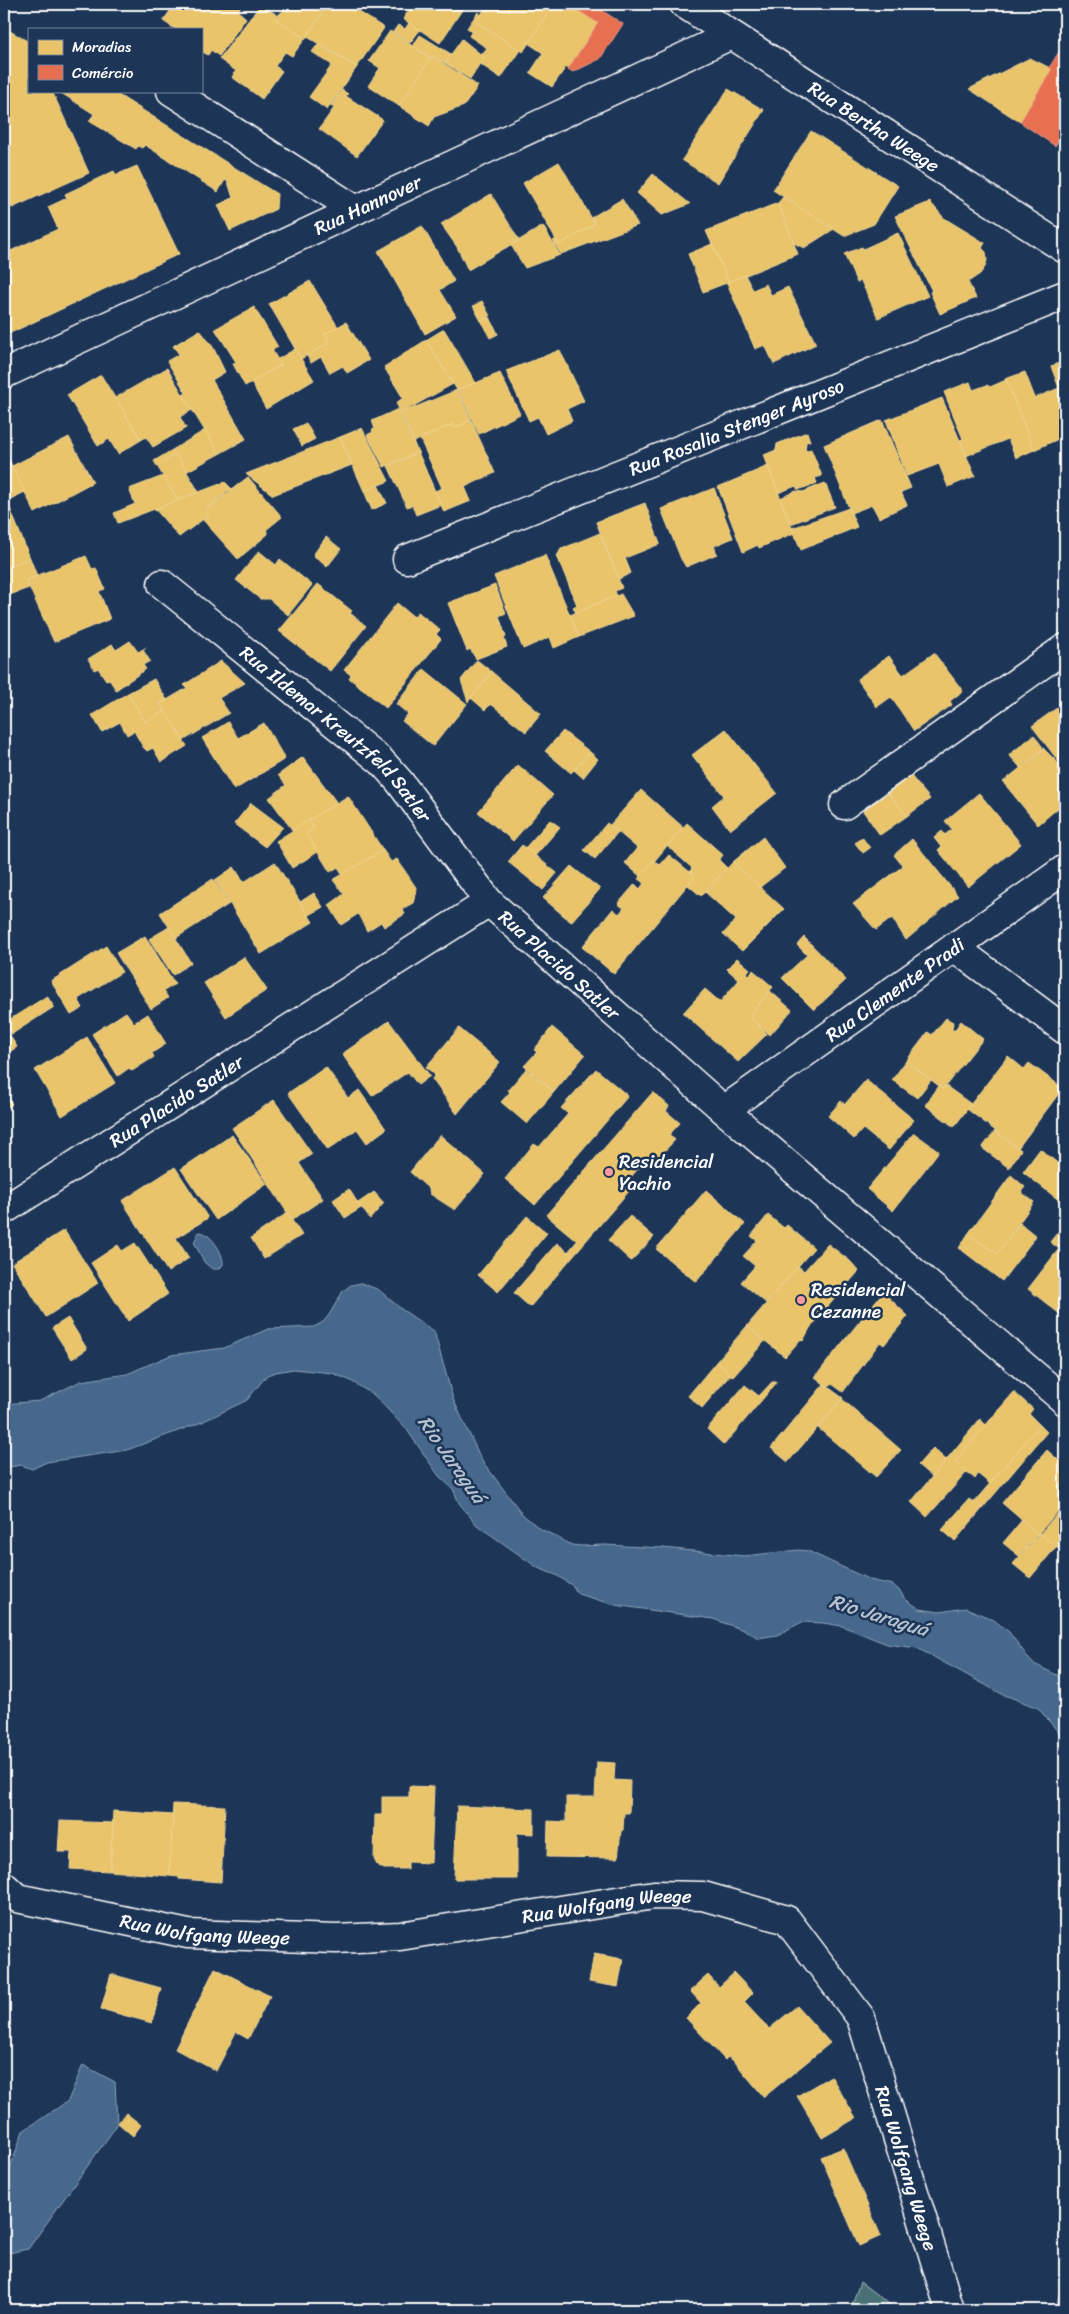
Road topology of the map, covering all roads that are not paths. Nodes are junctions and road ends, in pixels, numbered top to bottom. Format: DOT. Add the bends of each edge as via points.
graph roads {
  1 [pos="684,4"];
  2 [pos="732,35"];
  3 [pos="173,92"];
  4 [pos="356,210"];
  5 [pos="1065,249"];
  6 [pos="1065,295"];
  7 [pos="4,374"];
  8 [pos="407,559"];
  9 [pos="162,584"];
  10 [pos="1065,648"];
  11 [pos="844,804"];
  12 [pos="1065,869"];
  13 [pos="489,902"];
  14 [pos="954,947"];
  15 [pos="1065,1030"];
  16 [pos="724,1110"];
  17 [pos="4,1210"];
  18 [pos="1065,1401"];
  19 [pos="4,1886"];
  20 [pos="950,2310"];
  1 -- 2 [label="street, Rua Bertha Weege"];
  2 -- 4 [label="street, Rua Hannover"];
  2 -- 5 [label="street, Rua Bertha Weege"];
  3 -- 4 [label="street"];
  4 -- 7 [label="street, Rua Hannover"];
  6 -- 8 [label="street, Rua Rosalia Stenger Ayroso"];
  9 -- 13 [label="street, Rua Ildemar Kreutzfeld Satler" via="381,761"];
  10 -- 11 [label="street"];
  12 -- 14 [label="street, Rua Clemente Pradi"];
  13 -- 16 [label="street, Rua Placido Satler"];
  13 -- 17 [label="street, Rua Placido Satler"];
  14 -- 15 [label="street"];
  14 -- 16 [label="street, Rua Clemente Pradi"];
  16 -- 18 [label="street, Rua Placido Satler"];
  19 -- 20 [label="street, Rua Wolfgang Weege" via="17,1898 188,1934 336,1939 400,1936 654,1895 703,1896 786,1920 861,2018"];
}
